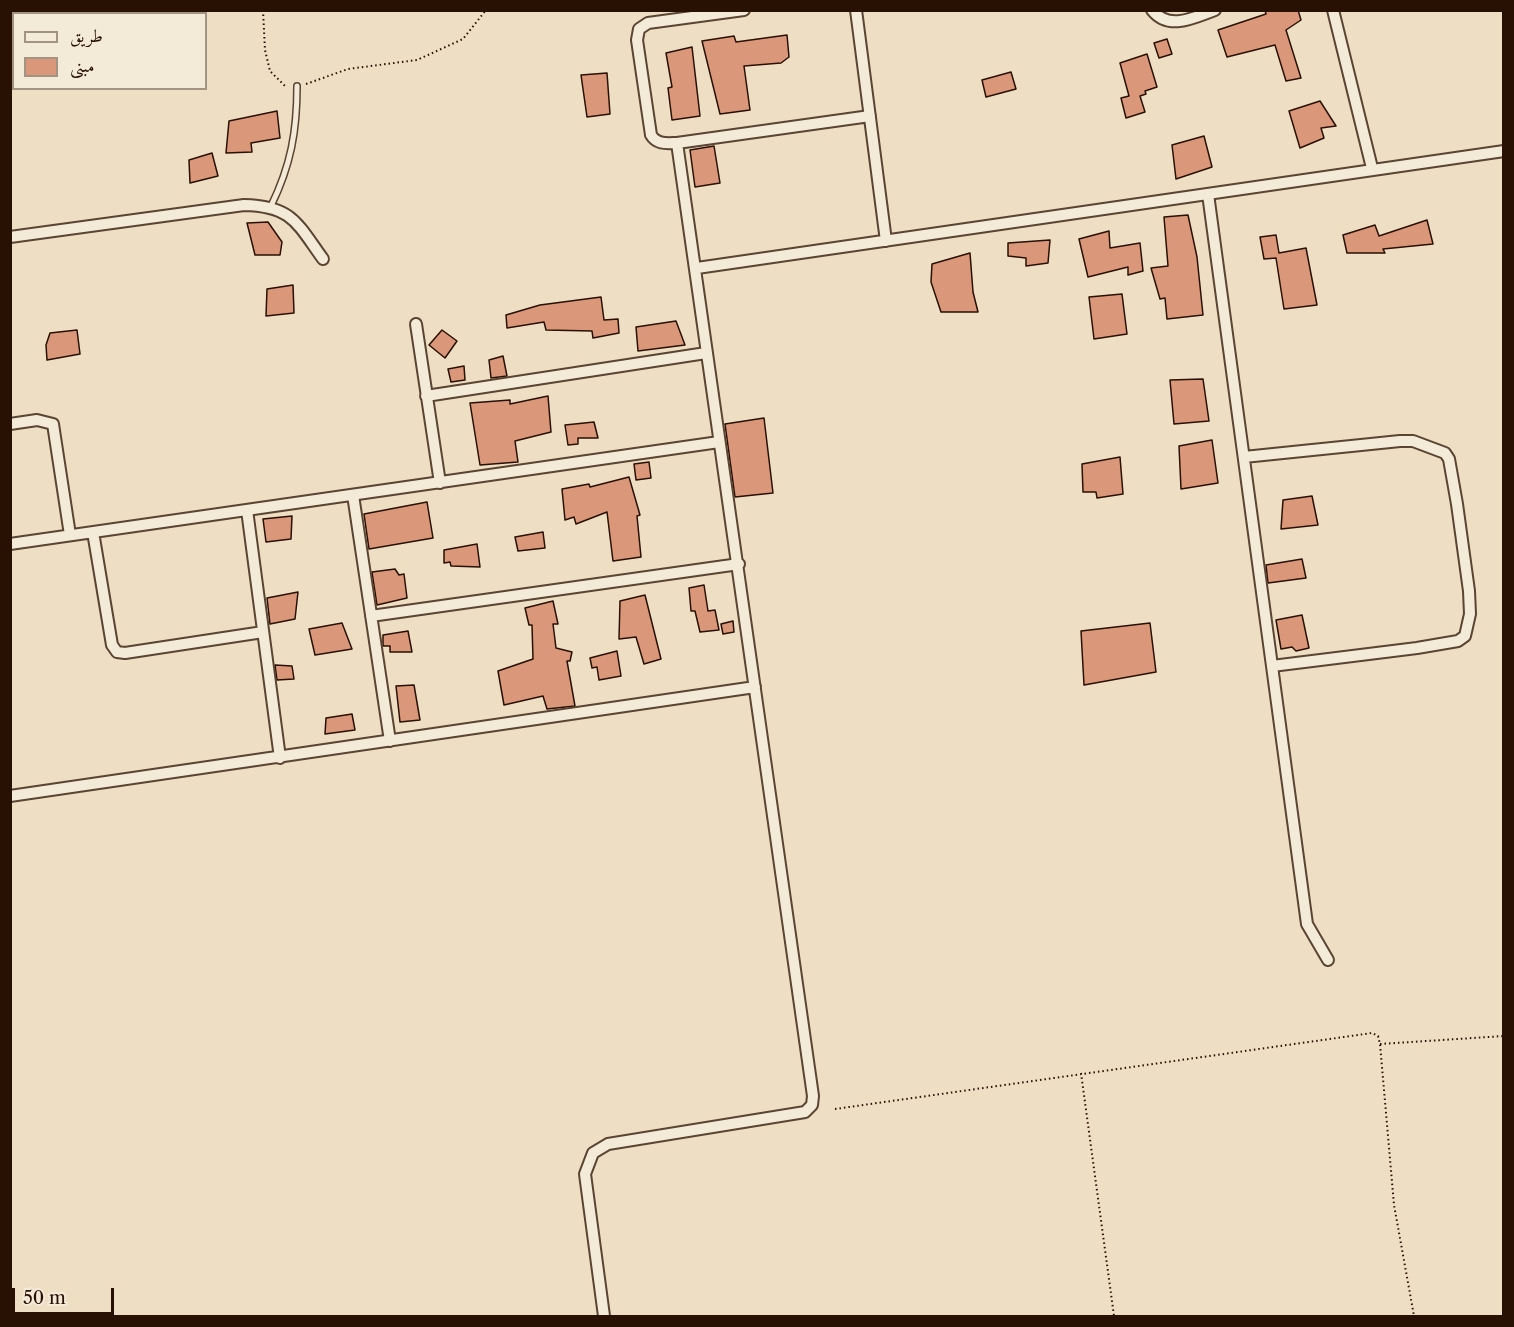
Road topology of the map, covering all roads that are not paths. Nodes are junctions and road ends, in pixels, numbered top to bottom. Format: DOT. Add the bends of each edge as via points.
graph roads {
  1 [pos="744,10"];
  2 [pos="856,10"];
  3 [pos="1152,10"];
  4 [pos="1215,10"];
  5 [pos="1333,10"];
  6 [pos="297,86"];
  7 [pos="870,116"];
  8 [pos="677,143"];
  9 [pos="1503,151"];
  10 [pos="1372,168"];
  11 [pos="1208,194"];
  12 [pos="271,206"];
  13 [pos="10,237"];
  14 [pos="886,241"];
  15 [pos="323,259"];
  16 [pos="697,268"];
  17 [pos="416,324"];
  18 [pos="706,353"];
  19 [pos="426,396"];
  20 [pos="10,424"];
  21 [pos="719,442"];
  22 [pos="1244,457"];
  23 [pos="440,483"];
  24 [pos="353,495"];
  25 [pos="247,510"];
  26 [pos="93,532"];
  27 [pos="70,536"];
  28 [pos="10,544"];
  29 [pos="739,564"];
  30 [pos="371,616"];
  31 [pos="263,632"];
  32 [pos="1272,666"];
  33 [pos="755,687"];
  34 [pos="390,741"];
  35 [pos="280,758"];
  36 [pos="10,795"];
  37 [pos="1328,960"];
  38 [pos="604,1317"];
  1 -- 8 [label="street" via="648,23 639,29 637,40 651,135 664,143"];
  2 -- 7 [label="street"];
  3 -- 4 [label="street" via="1166,22 1176,22"];
  5 -- 10 [label="street"];
  6 -- 12 [label="lane" via="297,128 281,186"];
  7 -- 8 [label="street"];
  7 -- 14 [label="street"];
  8 -- 16 [label="street"];
  9 -- 10 [label="street"];
  10 -- 11 [label="street"];
  11 -- 14 [label="street"];
  11 -- 22 [label="street"];
  12 -- 13 [label="street" via="244,205"];
  12 -- 15 [label="street" via="287,214"];
  14 -- 16 [label="street"];
  16 -- 18 [label="street"];
  17 -- 19 [label="street"];
  18 -- 19 [label="street"];
  18 -- 21 [label="street"];
  19 -- 23 [label="street"];
  20 -- 27 [label="street" via="37,420 53,424"];
  21 -- 23 [label="street"];
  21 -- 29 [label="street"];
  22 -- 32 [label="street"];
  22 -- 32 [label="street" via="1413,441 1445,453 1458,504 1470,614 1465,636 1458,641 1417,648"];
  23 -- 24 [label="street"];
  24 -- 25 [label="street"];
  24 -- 30 [label="street"];
  25 -- 26 [label="street"];
  25 -- 31 [label="street"];
  26 -- 27 [label="street"];
  26 -- 31 [label="street" via="112,645 117,652"];
  27 -- 28 [label="street"];
  29 -- 30 [label="street"];
  29 -- 33 [label="street"];
  30 -- 34 [label="street"];
  31 -- 35 [label="street"];
  32 -- 37 [label="street" via="1307,924"];
  33 -- 34 [label="street"];
  33 -- 38 [label="street" via="812,1106 805,1112 608,1144 593,1153 585,1174"];
  34 -- 35 [label="street"];
  35 -- 36 [label="street"];
}
